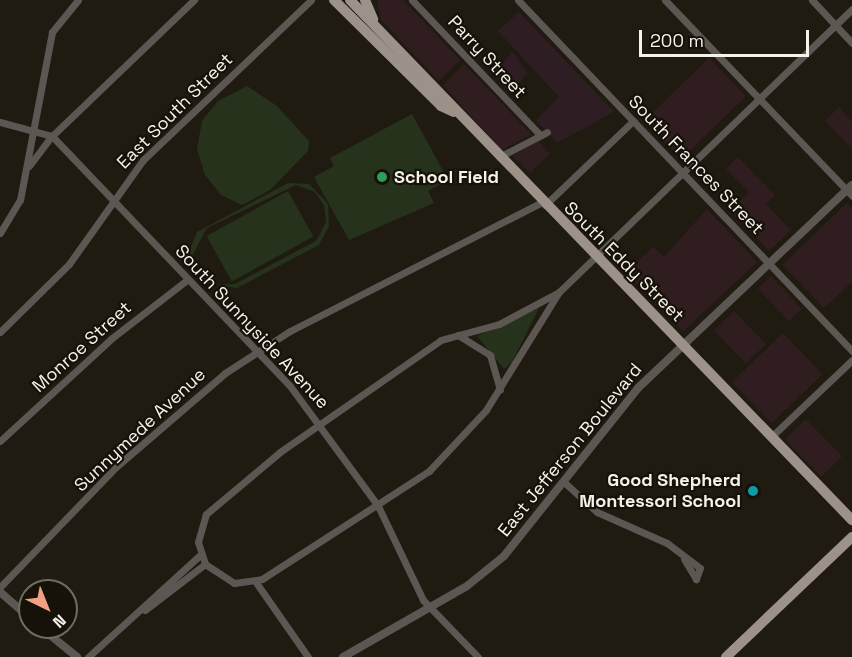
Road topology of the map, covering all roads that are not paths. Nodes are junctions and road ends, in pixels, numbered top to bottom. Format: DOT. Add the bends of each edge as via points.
graph roads {
  1 [pos="78,0"];
  2 [pos="194,0"];
  3 [pos="310,0"];
  4 [pos="334,0"];
  5 [pos="350,0"];
  6 [pos="365,0"];
  7 [pos="412,0"];
  8 [pos="518,0"];
  9 [pos="665,0"];
  10 [pos="812,0"];
  11 [pos="852,9"];
  12 [pos="835,25"];
  13 [pos="379,30"];
  14 [pos="852,43"];
  15 [pos="758,98"];
  16 [pos="454,112"];
  17 [pos="633,121"];
  18 [pos="0,122"];
  19 [pos="34,127"];
  20 [pos="52,136"];
  21 [pos="498,158"];
  22 [pos="26,170"];
  23 [pos="681,171"];
  24 [pos="850,190"];
  25 [pos="112,200"];
  26 [pos="543,204"];
  27 [pos="0,233"];
  28 [pos="594,256"];
  29 [pos="769,264"];
  30 [pos="188,279"];
  31 [pos="559,292"];
  32 [pos="0,332"];
  33 [pos="458,334"];
  34 [pos="684,345"];
  35 [pos="256,351"];
  36 [pos="852,351"];
  37 [pos="852,360"];
  38 [pos="500,390"];
  39 [pos="320,423"];
  40 [pos="771,437"];
  41 [pos="0,441"];
  42 [pos="565,483"];
  43 [pos="378,506"];
  44 [pos="852,520"];
  45 [pos="852,537"];
  46 [pos="200,555"];
  47 [pos="684,559"];
  48 [pos="205,564"];
  49 [pos="255,581"];
  50 [pos="0,587"];
  51 [pos="0,592"];
  52 [pos="430,607"];
  53 [pos="18,608"];
  54 [pos="143,611"];
  55 [pos="55,639"];
  56 [pos="77,657"];
  57 [pos="88,657"];
  58 [pos="308,657"];
  59 [pos="343,657"];
  60 [pos="478,657"];
  61 [pos="726,657"];
  1 -- 19 [label="street" via="52,32"];
  2 -- 20 [label="street"];
  3 -- 25 [label="street, East South Street" via="143,160"];
  4 -- 16 [label="main road, South Eddy Street" via="429,94"];
  5 -- 13 [label="main road, South Eddy Street"];
  6 -- 13 [label="main road"];
  7 -- 21 [label="street, Parry Street" via="544,133"];
  8 -- 17 [label="street, South Frances Street"];
  9 -- 15 [label="street"];
  10 -- 12 [label="street"];
  11 -- 12 [label="street"];
  12 -- 14 [label="street"];
  12 -- 15 [label="street"];
  13 -- 16 [label="main road, South Eddy Street"];
  15 -- 23 [label="street"];
  15 -- 24 [label="street"];
  16 -- 21 [label="main road, South Eddy Street"];
  17 -- 23 [label="street, South Frances Street"];
  17 -- 26 [label="street, Sunnymede Avenue"];
  18 -- 19 [label="street, South Sunnyside Avenue"];
  19 -- 20 [label="street, South Sunnyside Avenue"];
  19 -- 22 [label="street"];
  20 -- 22 [label="street"];
  20 -- 25 [label="street, South Sunnyside Avenue"];
  21 -- 26 [label="main road, South Eddy Street"];
  22 -- 27 [label="street" via="15,213"];
  23 -- 28 [label="street"];
  23 -- 29 [label="street, South Frances Street"];
  24 -- 29 [label="street, East Jefferson Boulevard"];
  25 -- 30 [label="street, South Sunnyside Avenue"];
  25 -- 32 [label="street, East South Street" via="69,264"];
  26 -- 28 [label="main road, South Eddy Street"];
  26 -- 35 [label="street, Sunnymede Avenue"];
  28 -- 31 [label="street"];
  28 -- 34 [label="main road, South Eddy Street"];
  29 -- 34 [label="street, East Jefferson Boulevard"];
  29 -- 36 [label="street, South Frances Street"];
  30 -- 35 [label="street, South Sunnyside Avenue"];
  30 -- 41 [label="street, Monroe Street" via="112,338"];
  31 -- 33 [label="street" via="499,324"];
  31 -- 38 [label="street"];
  33 -- 38 [label="street" via="487,351"];
  33 -- 39 [label="street" via="433,345"];
  34 -- 40 [label="main road, South Eddy Street"];
  34 -- 42 [label="street, East Jefferson Boulevard" via="629,399"];
  35 -- 39 [label="street, South Sunnyside Avenue"];
  35 -- 50 [label="street, Sunnymede Avenue" via="170,418"];
  37 -- 40 [label="street"];
  38 -- 43 [label="street" via="441,460"];
  39 -- 43 [label="street, South Sunnyside Avenue"];
  39 -- 46 [label="street" via="210,508 200,527"];
  40 -- 44 [label="main road, South Eddy Street"];
  42 -- 47 [label="street" via="597,512 646,529"];
  42 -- 52 [label="street, East Jefferson Boulevard" via="504,556"];
  43 -- 49 [label="street"];
  43 -- 52 [label="street, South Sunnyside Avenue"];
  45 -- 61 [label="main road"];
  46 -- 48 [label="street"];
  46 -- 54 [label="street"];
  48 -- 49 [label="street" via="226,581"];
  48 -- 54 [label="street"];
  49 -- 58 [label="street"];
  51 -- 53 [label="street"];
  52 -- 59 [label="street, East Jefferson Boulevard"];
  52 -- 60 [label="street, South Sunnyside Avenue"];
  54 -- 57 [label="street"];
  55 -- 56 [label="street"];
}
